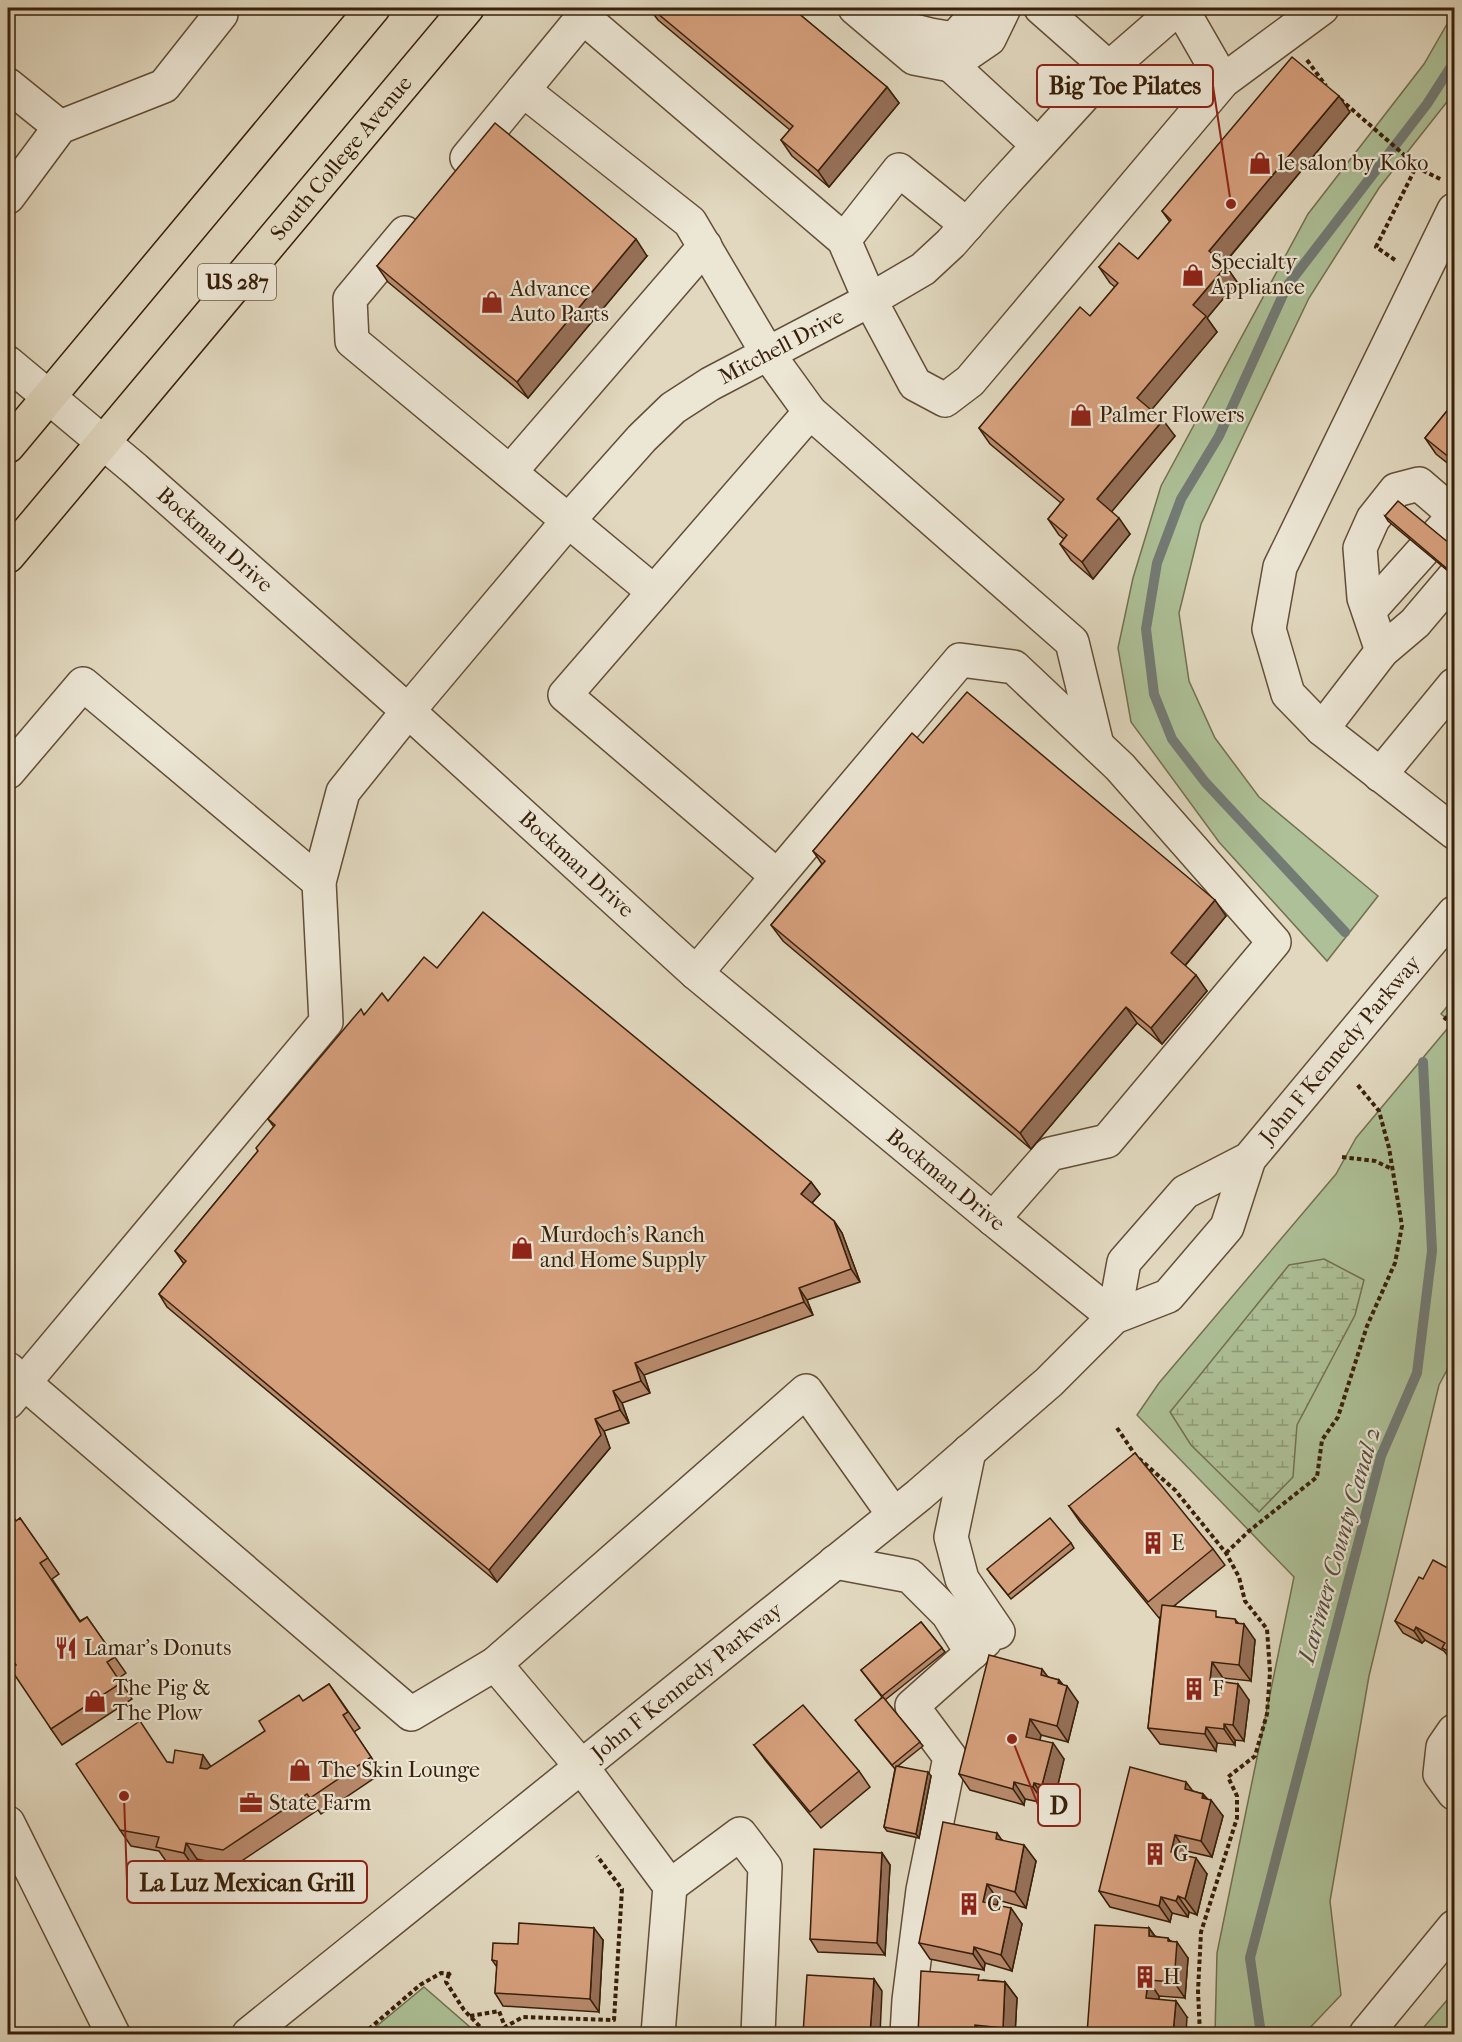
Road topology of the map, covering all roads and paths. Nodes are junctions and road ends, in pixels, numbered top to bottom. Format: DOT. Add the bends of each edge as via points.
graph roads {
  1 [pos="213,8"];
  2 [pos="373,8"];
  3 [pos="436,8"];
  4 [pos="467,8"];
  5 [pos="982,8"];
  6 [pos="1004,8"];
  7 [pos="1041,8"];
  8 [pos="1180,8"];
  9 [pos="1322,8"];
  10 [pos="582,11"];
  11 [pos="861,13"];
  12 [pos="1287,33"];
  13 [pos="437,44"];
  14 [pos="951,65"];
  15 [pos="1109,68"];
  16 [pos="1223,81"];
  17 [pos="8,85"];
  18 [pos="523,90"];
  19 [pos="60,127"];
  20 [pos="1038,145"];
  21 [pos="1416,167"];
  22 [pos="448,181"];
  23 [pos="1450,195"];
  24 [pos="8,197"];
  25 [pos="426,208"];
  26 [pos="967,225"];
  27 [pos="844,240"];
  28 [pos="705,246"];
  29 [pos="1422,275"];
  30 [pos="870,300"];
  31 [pos="768,354"];
  32 [pos="8,363"];
  33 [pos="50,397"];
  34 [pos="810,412"];
  35 [pos="104,442"];
  36 [pos="8,446"];
  37 [pos="510,472"];
  38 [pos="1445,506"];
  39 [pos="568,521"];
  40 [pos="1455,542"];
  41 [pos="8,556"];
  42 [pos="1455,577"];
  43 [pos="654,592"];
  44 [pos="1370,610"];
  45 [pos="1455,685"];
  46 [pos="408,711"];
  47 [pos="1322,729"];
  48 [pos="1097,746"];
  49 [pos="8,772"];
  50 [pos="1380,776"];
  51 [pos="1455,832"];
  52 [pos="777,876"];
  53 [pos="320,882"];
  54 [pos="1455,913"];
  55 [pos="696,973"];
  56 [pos="1455,1010"];
  57 [pos="1444,1020"];
  58 [pos="1334,1057"];
  59 [pos="1342,1156"];
  60 [pos="1248,1159"];
  61 [pos="1392,1169"];
  62 [pos="993,1219"];
  63 [pos="1114,1317"];
  64 [pos="13,1385"];
  65 [pos="1117,1428"];
  66 [pos="969,1451"];
  67 [pos="894,1515"];
  68 [pos="1226,1553"];
  69 [pos="835,1562"];
  70 [pos="985,1642"];
  71 [pos="495,1664"];
  72 [pos="1455,1731"];
  73 [pos="581,1766"];
  74 [pos="1455,1793"];
  75 [pos="8,1822"];
  76 [pos="597,1856"];
  77 [pos="670,1886"];
  78 [pos="1455,1927"];
  79 [pos="470,2016"];
  80 [pos="113,2034"];
  81 [pos="249,2034"];
  82 [pos="363,2034"];
  83 [pos="487,2034"];
  84 [pos="658,2034"];
  85 [pos="758,2034"];
  86 [pos="907,2034"];
  87 [pos="1200,2034"];
  88 [pos="1366,2034"];
  1 -- 19 [label="street" via="221,14 164,86"];
  2 -- 33 [label="highway, US 287"];
  3 -- 13 [label="highway"];
  4 -- 13 [label="highway, South College Avenue / US 287"];
  5 -- 11 [label="street" via="954,39"];
  6 -- 14 [label="street" via="989,39"];
  7 -- 15 [label="street"];
  8 -- 15 [label="street, Mitchell Drive"];
  8 -- 16 [label="street"];
  9 -- 12 [label="street"];
  10 -- 18 [label="street"];
  10 -- 27 [label="street"];
  11 -- 14 [label="street" via="914,58"];
  12 -- 16 [label="street"];
  12 -- 21 [label="path" via="1324,84"];
  13 -- 35 [label="highway, South College Avenue / US 287"];
  14 -- 20 [label="street"];
  15 -- 20 [label="street, Mitchell Drive"];
  16 -- 30 [label="street" via="970,381 945,400 915,384"];
  17 -- 19 [label="street"];
  18 -- 22 [label="street"];
  18 -- 28 [label="street" via="690,222"];
  19 -- 24 [label="street"];
  20 -- 26 [label="street, Mitchell Drive"];
  21 -- 23 [label="path"];
  21 -- 29 [label="path" via="1376,247"];
  23 -- 29 [label="street"];
  25 -- 37 [label="street" via="350,299 352,341"];
  26 -- 27 [label="street" via="899,170"];
  26 -- 30 [label="street, Mitchell Drive" via="922,268"];
  27 -- 30 [label="street"];
  28 -- 31 [label="street"];
  28 -- 37 [label="street"];
  29 -- 47 [label="street" via="1280,567 1269,629 1288,694"];
  30 -- 31 [label="street, Mitchell Drive"];
  31 -- 34 [label="street"];
  31 -- 39 [label="street, Mitchell Drive" via="673,408"];
  32 -- 33 [label="street, Bockman Drive"];
  33 -- 35 [label="street, Bockman Drive"];
  33 -- 36 [label="highway, US 287"];
  34 -- 43 [label="street"];
  34 -- 48 [label="street" via="1072,642"];
  35 -- 41 [label="highway, South College Avenue / US 287"];
  35 -- 46 [label="street, Bockman Drive"];
  37 -- 39 [label="street"];
  38 -- 44 [label="street"];
  38 -- 44 [label="street" via="1419,484 1396,490 1373,519 1360,548"];
  39 -- 43 [label="street"];
  39 -- 46 [label="street, Mitchell Drive"];
  40 -- 44 [label="street"];
  42 -- 44 [label="street" via="1415,624"];
  43 -- 52 [label="street" via="566,695"];
  44 -- 47 [label="street"];
  45 -- 50 [label="street"];
  46 -- 53 [label="street, Mitchell Drive" via="343,792"];
  46 -- 55 [label="street, Bockman Drive"];
  47 -- 50 [label="street"];
  48 -- 52 [label="street" via="1014,668 960,660"];
  48 -- 62 [label="street" via="1274,942 1107,1141 1050,1154"];
  49 -- 53 [label="street" via="83,684"];
  50 -- 51 [label="street"];
  52 -- 55 [label="street"];
  53 -- 64 [label="street, Mitchell Drive" via="326,1022"];
  54 -- 58 [label="street, John F Kennedy Parkway"];
  55 -- 62 [label="street, Bockman Drive"];
  56 -- 57 [label="path"];
  58 -- 60 [label="street, John F Kennedy Parkway"];
  58 -- 61 [label="path" via="1379,1111"];
  59 -- 61 [label="path" via="1375,1161"];
  60 -- 63 [label="street, John F Kennedy Parkway" via="1185,1192 1124,1262"];
  60 -- 63 [label="street, John F Kennedy Parkway" via="1227,1227 1168,1296"];
  61 -- 68 [label="path" via="1402,1226 1395,1263 1367,1326 1338,1417 1322,1440 1317,1477"];
  62 -- 63 [label="street, Bockman Drive"];
  63 -- 66 [label="street, John F Kennedy Parkway" via="1049,1382"];
  64 -- 71 [label="street" via="411,1714"];
  65 -- 68 [label="path" via="1136,1456 1175,1490"];
  66 -- 67 [label="street, John F Kennedy Parkway"];
  66 -- 70 [label="street" via="951,1537"];
  67 -- 69 [label="street, John F Kennedy Parkway"];
  67 -- 71 [label="street" via="806,1391"];
  68 -- 87 [label="path" via="1239,1577 1245,1601 1267,1629 1270,1672 1267,1714 1255,1756 1228,1777 1237,1796 1237,1818 1201,1932"];
  69 -- 70 [label="street" via="910,1576 948,1614"];
  69 -- 73 [label="street, John F Kennedy Parkway"];
  70 -- 86 [label="street" via="912,1706 950,1757 923,1890"];
  71 -- 73 [label="street"];
  72 -- 74 [label="street" via="1443,1747 1440,1774"];
  73 -- 77 [label="street"];
  73 -- 81 [label="street, John F Kennedy Parkway"];
  75 -- 80 [label="street"];
  76 -- 79 [label="path" via="622,1889 614,2020 523,2017 505,2027 499,2012"];
  77 -- 84 [label="street"];
  77 -- 85 [label="street" via="740,1834 765,1867"];
  78 -- 88 [label="street"];
  79 -- 82 [label="path" via="446,1982 451,1973 441,1972"];
  79 -- 83 [label="path"];
}
